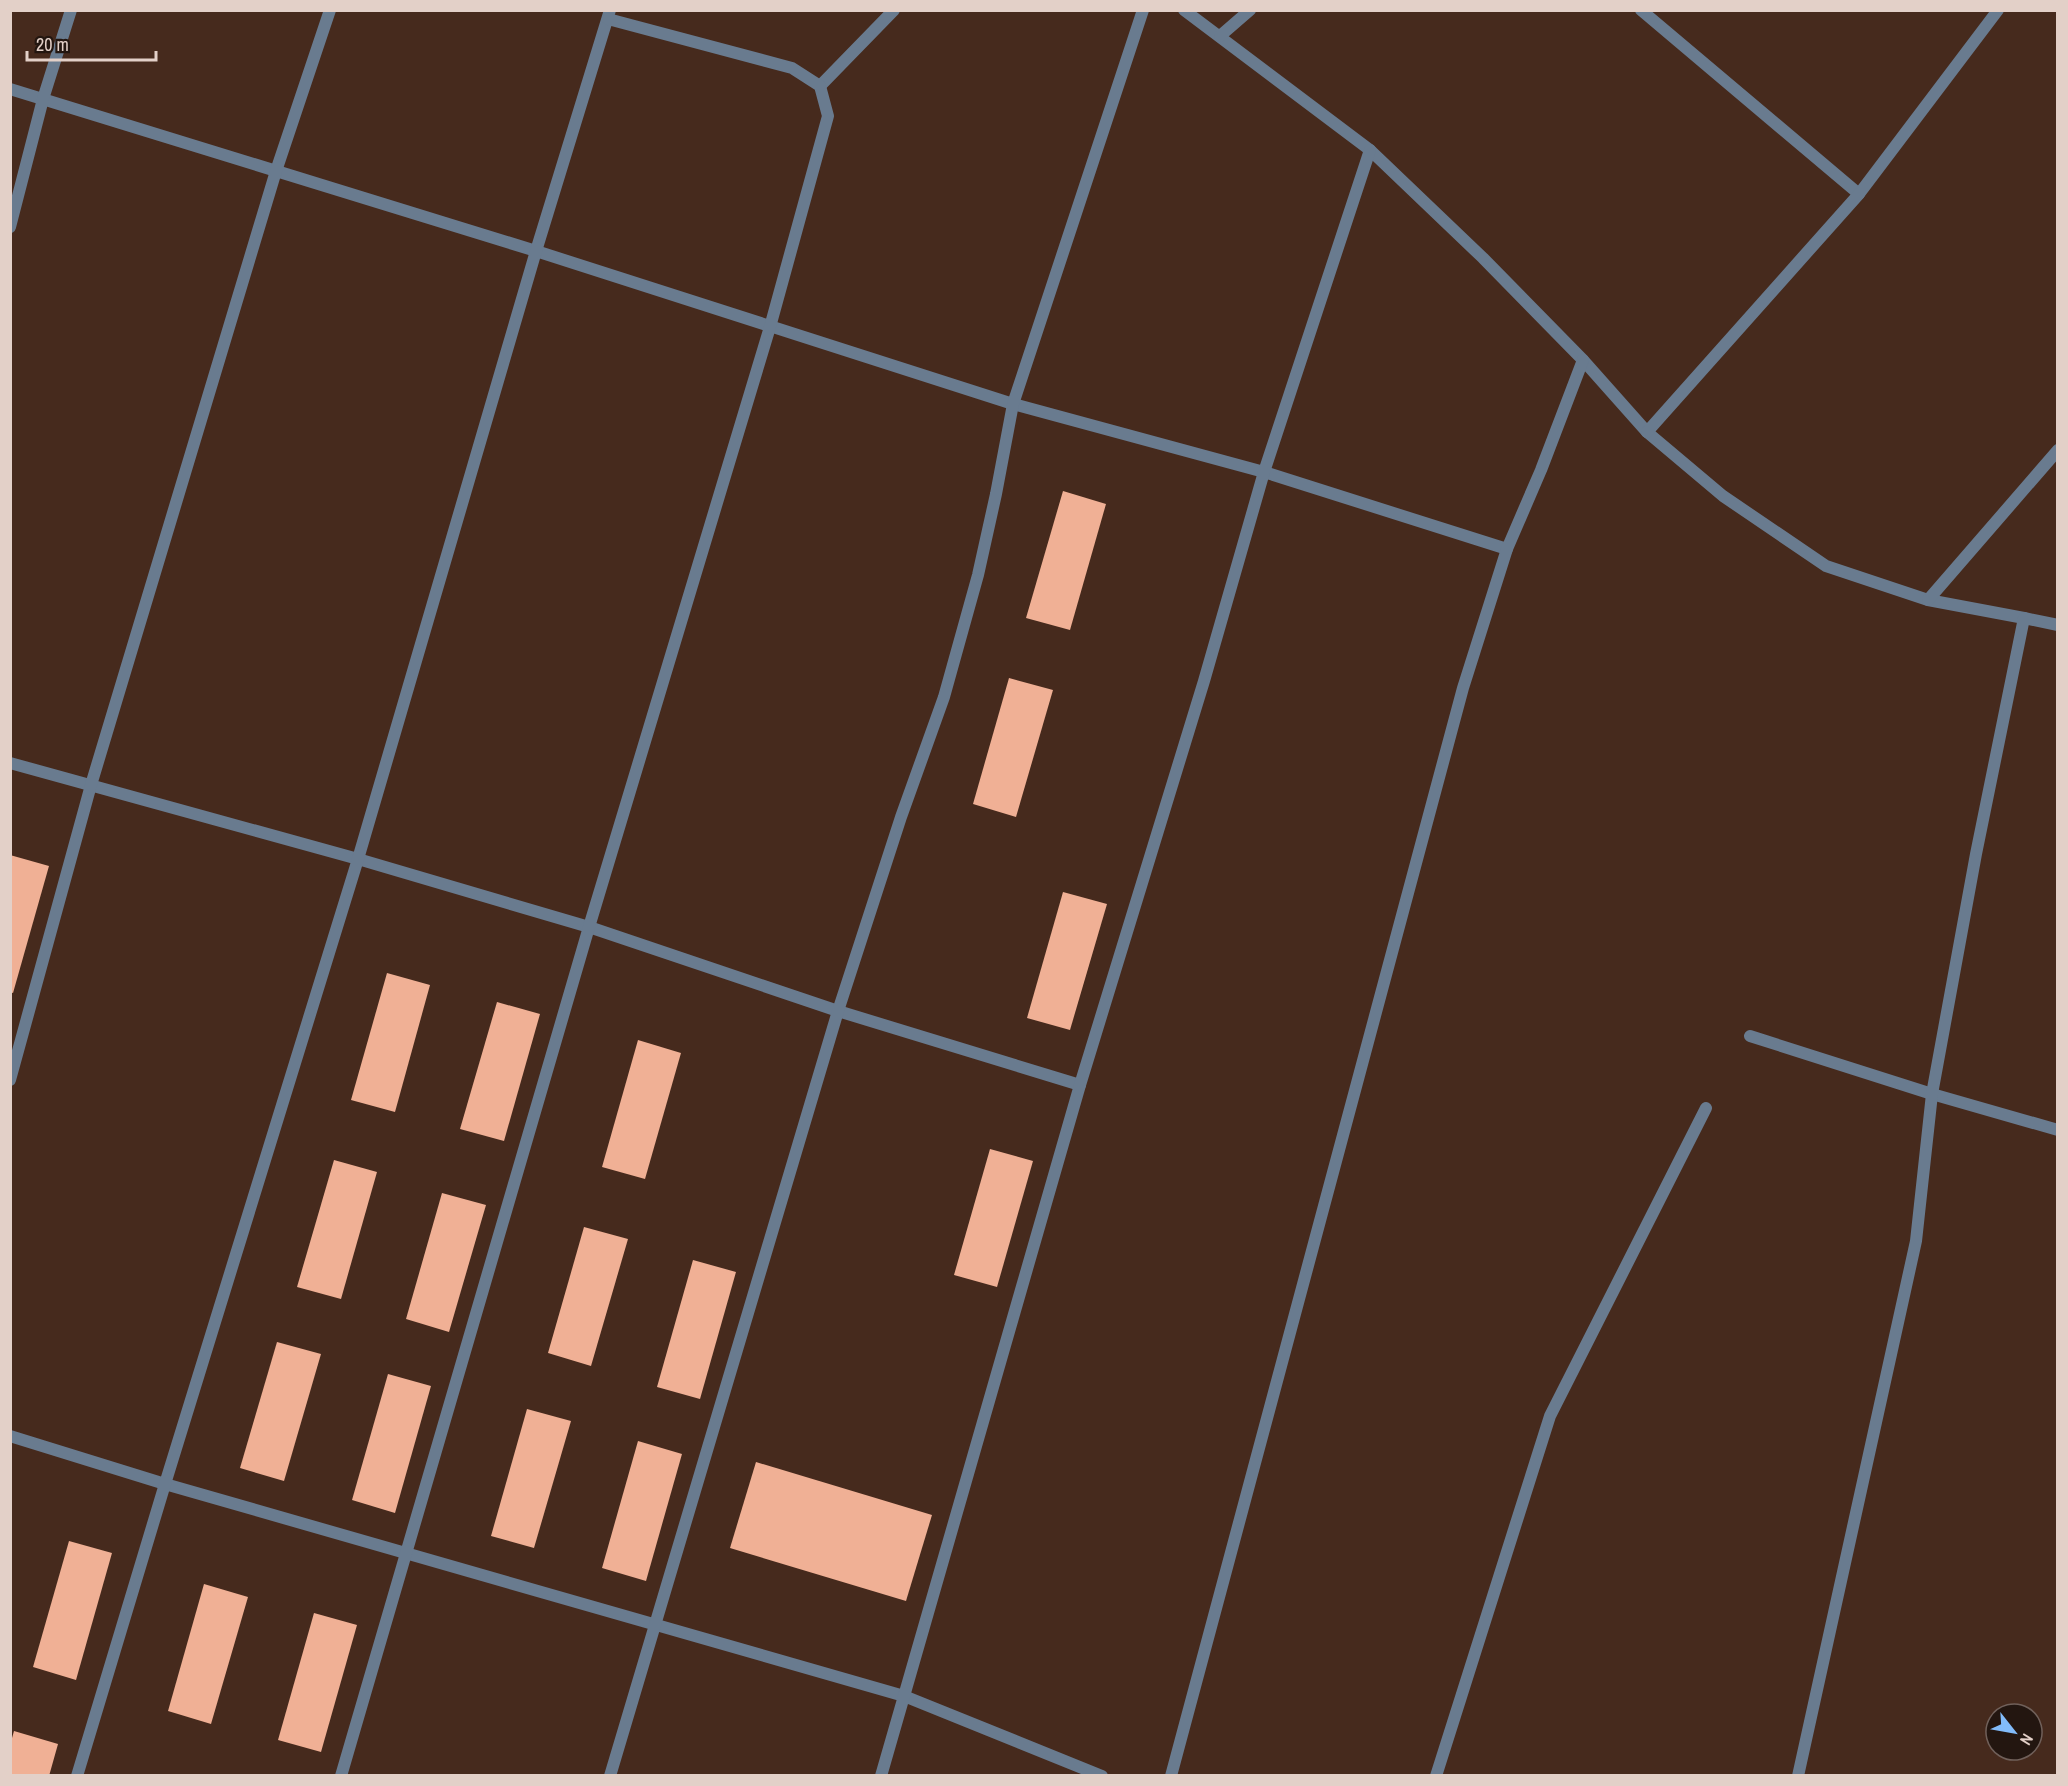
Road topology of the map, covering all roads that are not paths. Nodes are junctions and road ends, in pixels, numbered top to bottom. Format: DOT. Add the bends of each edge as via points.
graph roads {
  1 [pos="71,10"];
  2 [pos="330,10"];
  3 [pos="894,10"];
  4 [pos="1143,10"];
  5 [pos="1184,10"];
  6 [pos="1250,10"];
  7 [pos="1641,10"];
  8 [pos="1998,10"];
  9 [pos="609,15"];
  10 [pos="1220,36"];
  11 [pos="820,86"];
  12 [pos="10,89"];
  13 [pos="43,99"];
  14 [pos="1370,150"];
  15 [pos="276,171"];
  16 [pos="1858,194"];
  17 [pos="10,227"];
  18 [pos="536,251"];
  19 [pos="770,327"];
  20 [pos="1583,360"];
  21 [pos="1013,404"];
  22 [pos="1647,432"];
  23 [pos="2058,450"];
  24 [pos="1264,472"];
  25 [pos="1507,549"];
  26 [pos="1928,600"];
  27 [pos="2024,618"];
  28 [pos="2058,625"];
  29 [pos="10,762"];
  30 [pos="91,785"];
  31 [pos="358,859"];
  32 [pos="589,927"];
  33 [pos="838,1011"];
  34 [pos="1750,1036"];
  35 [pos="10,1080"];
  36 [pos="1080,1085"];
  37 [pos="1932,1094"];
  38 [pos="1706,1108"];
  39 [pos="2058,1131"];
  40 [pos="10,1436"];
  41 [pos="165,1484"];
  42 [pos="406,1552"];
  43 [pos="656,1625"];
  44 [pos="904,1696"];
  45 [pos="77,1776"];
  46 [pos="341,1776"];
  47 [pos="610,1776"];
  48 [pos="881,1776"];
  49 [pos="1102,1776"];
  50 [pos="1171,1776"];
  51 [pos="1437,1776"];
  52 [pos="1798,1776"];
  1 -- 13 [label="street"];
  2 -- 15 [label="street"];
  3 -- 11 [label="street"];
  4 -- 21 [label="street"];
  5 -- 10 [label="street"];
  6 -- 10 [label="street"];
  7 -- 16 [label="street"];
  8 -- 16 [label="street"];
  9 -- 11 [label="street" via="792,68"];
  9 -- 18 [label="street"];
  10 -- 14 [label="street"];
  11 -- 19 [label="street" via="828,116"];
  12 -- 13 [label="street"];
  13 -- 15 [label="street"];
  13 -- 17 [label="street"];
  14 -- 20 [label="street"];
  14 -- 24 [label="street"];
  15 -- 18 [label="street"];
  15 -- 30 [label="street"];
  16 -- 22 [label="street"];
  18 -- 19 [label="street"];
  18 -- 31 [label="street"];
  19 -- 21 [label="street"];
  19 -- 32 [label="street"];
  20 -- 22 [label="street"];
  20 -- 25 [label="street"];
  21 -- 24 [label="street"];
  21 -- 33 [label="street" via="978,575 944,697"];
  22 -- 26 [label="street" via="1723,496 1826,566"];
  23 -- 26 [label="street"];
  24 -- 25 [label="street"];
  24 -- 36 [label="street"];
  25 -- 50 [label="street" via="1463,688"];
  26 -- 27 [label="street"];
  27 -- 28 [label="street"];
  27 -- 37 [label="street"];
  29 -- 30 [label="street"];
  30 -- 31 [label="street"];
  30 -- 35 [label="street"];
  31 -- 32 [label="street"];
  31 -- 41 [label="street"];
  32 -- 33 [label="street"];
  32 -- 42 [label="street"];
  33 -- 36 [label="street"];
  33 -- 43 [label="street"];
  34 -- 37 [label="street"];
  36 -- 44 [label="street"];
  37 -- 39 [label="street"];
  37 -- 52 [label="street" via="1916,1241"];
  38 -- 51 [label="street" via="1550,1416"];
  40 -- 41 [label="street"];
  41 -- 42 [label="street"];
  41 -- 45 [label="street"];
  42 -- 43 [label="street"];
  42 -- 46 [label="street"];
  43 -- 44 [label="street"];
  43 -- 47 [label="street"];
  44 -- 48 [label="street"];
  44 -- 49 [label="street"];
}
